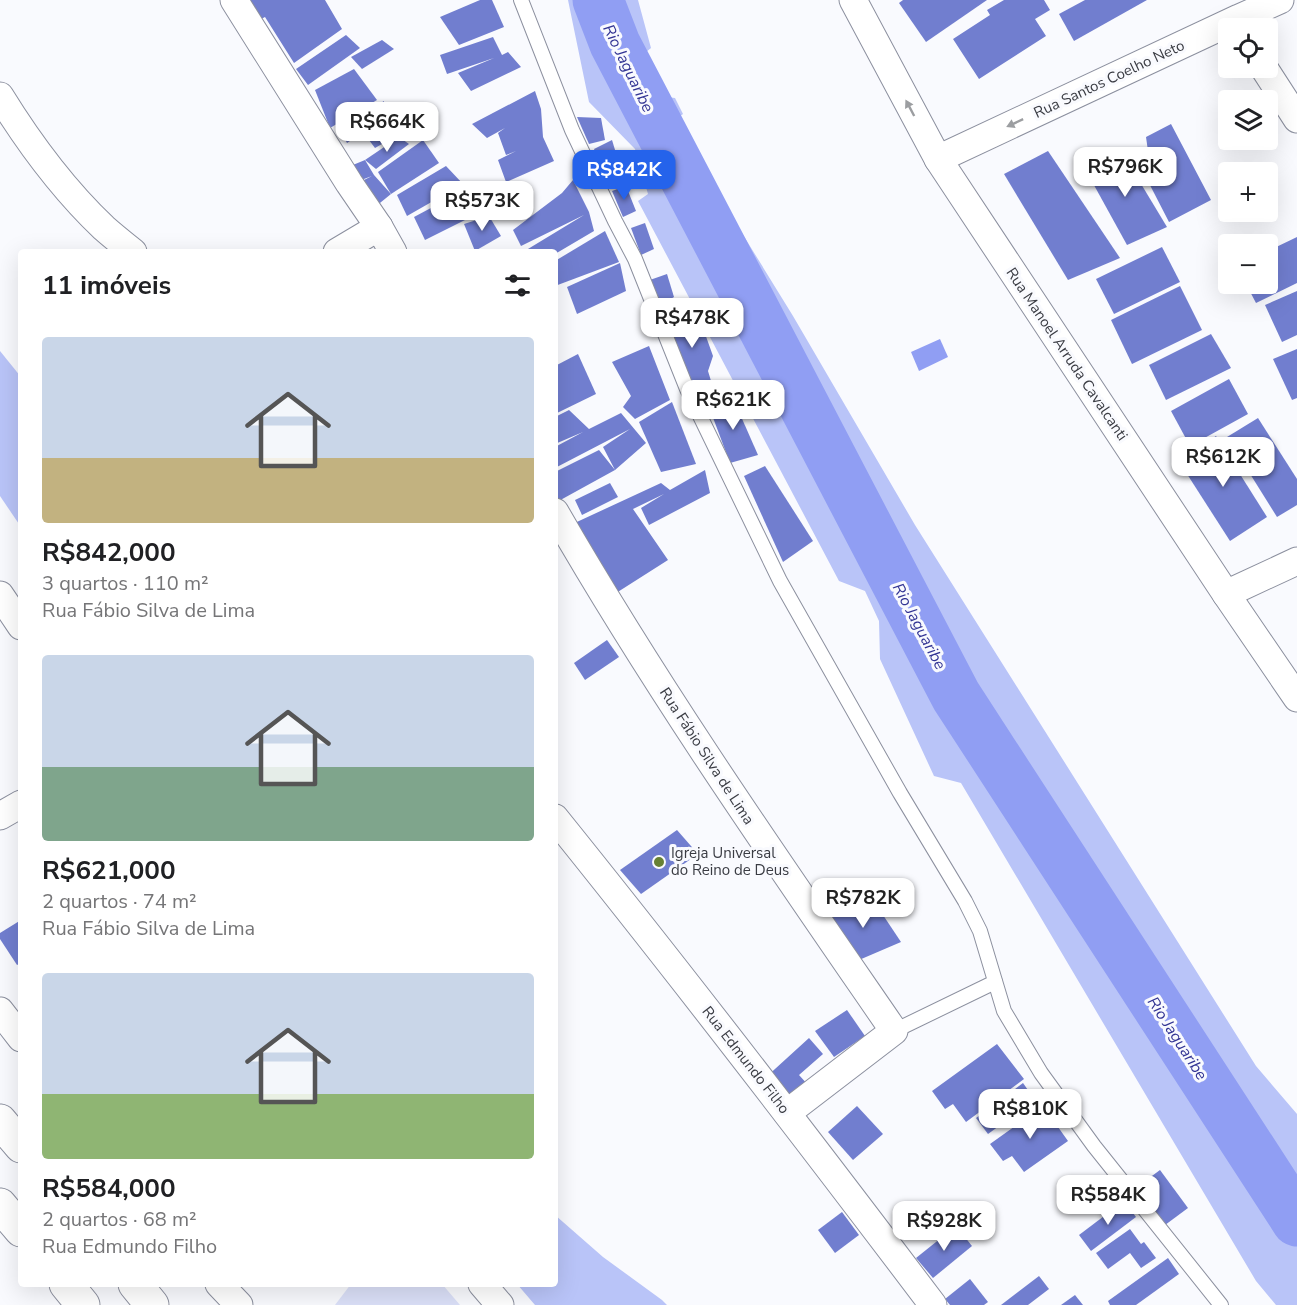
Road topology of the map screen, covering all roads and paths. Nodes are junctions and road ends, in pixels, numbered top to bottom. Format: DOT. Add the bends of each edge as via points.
graph roads {
  1 [pos="234,0"];
  2 [pos="521,0"];
  3 [pos="853,0"];
  4 [pos="1280,0"];
  5 [pos="1239,15"];
  6 [pos="1270,78"];
  7 [pos="0,96"];
  8 [pos="1297,119"];
  9 [pos="938,159"];
  10 [pos="379,227"];
  11 [pos="129,249"];
  12 [pos="342,249"];
  13 [pos="391,249"];
  14 [pos="558,517"];
  15 [pos="1297,561"];
  16 [pos="1226,594"];
  17 [pos="0,595"];
  18 [pos="18,622"];
  19 [pos="1297,698"];
  20 [pos="18,806"];
  21 [pos="0,816"];
  22 [pos="558,822"];
  23 [pos="995,982"];
  24 [pos="0,1011"];
  25 [pos="894,1031"];
  26 [pos="18,1034"];
  27 [pos="787,1113"];
  28 [pos="0,1121"];
  29 [pos="18,1142"];
  30 [pos="0,1205"];
  31 [pos="18,1226"];
  32 [pos="68,1287"];
  33 [pos="137,1287"];
  34 [pos="222,1287"];
  35 [pos="485,1287"];
  36 [pos="83,1305"];
  37 [pos="152,1305"];
  38 [pos="239,1305"];
  39 [pos="500,1305"];
  40 [pos="933,1305"];
  41 [pos="1221,1305"];
  1 -- 10 [label="street"];
  2 -- 23 [label="lane" via="572,130 635,259 687,389 780,581 965,900 980,931"];
  9 -- 3 [label="street, Rua Manoel Arruda Cavalcanti, one-way"];
  4 -- 5 [label="street, Rua Santos Coelho Neto"];
  5 -- 9 [label="street, Rua Santos Coelho Neto, one-way"];
  6 -- 8 [label="street"];
  7 -- 11 [label="street" via="64,185"];
  9 -- 16 [label="street, Rua Manoel Arruda Cavalcanti"];
  10 -- 12 [label="street"];
  10 -- 13 [label="street"];
  14 -- 25 [label="street, Rua Fábio Silva de Lima" via="752,826"];
  15 -- 16 [label="street"];
  16 -- 19 [label="street, Rua Manoel Arruda Cavalcanti"];
  17 -- 18 [label="street"];
  20 -- 21 [label="street"];
  22 -- 27 [label="street, Rua Edmundo Filho"];
  23 -- 25 [label="lane"];
  23 -- 41 [label="lane" via="1004,1011 1041,1073"];
  24 -- 26 [label="street"];
  25 -- 27 [label="street"];
  27 -- 40 [label="street, Rua Edmundo Filho"];
  28 -- 29 [label="highway"];
  30 -- 31 [label="highway"];
  32 -- 36 [label="highway"];
  33 -- 37 [label="highway"];
  34 -- 38 [label="street"];
  35 -- 39 [label="street"];
}
